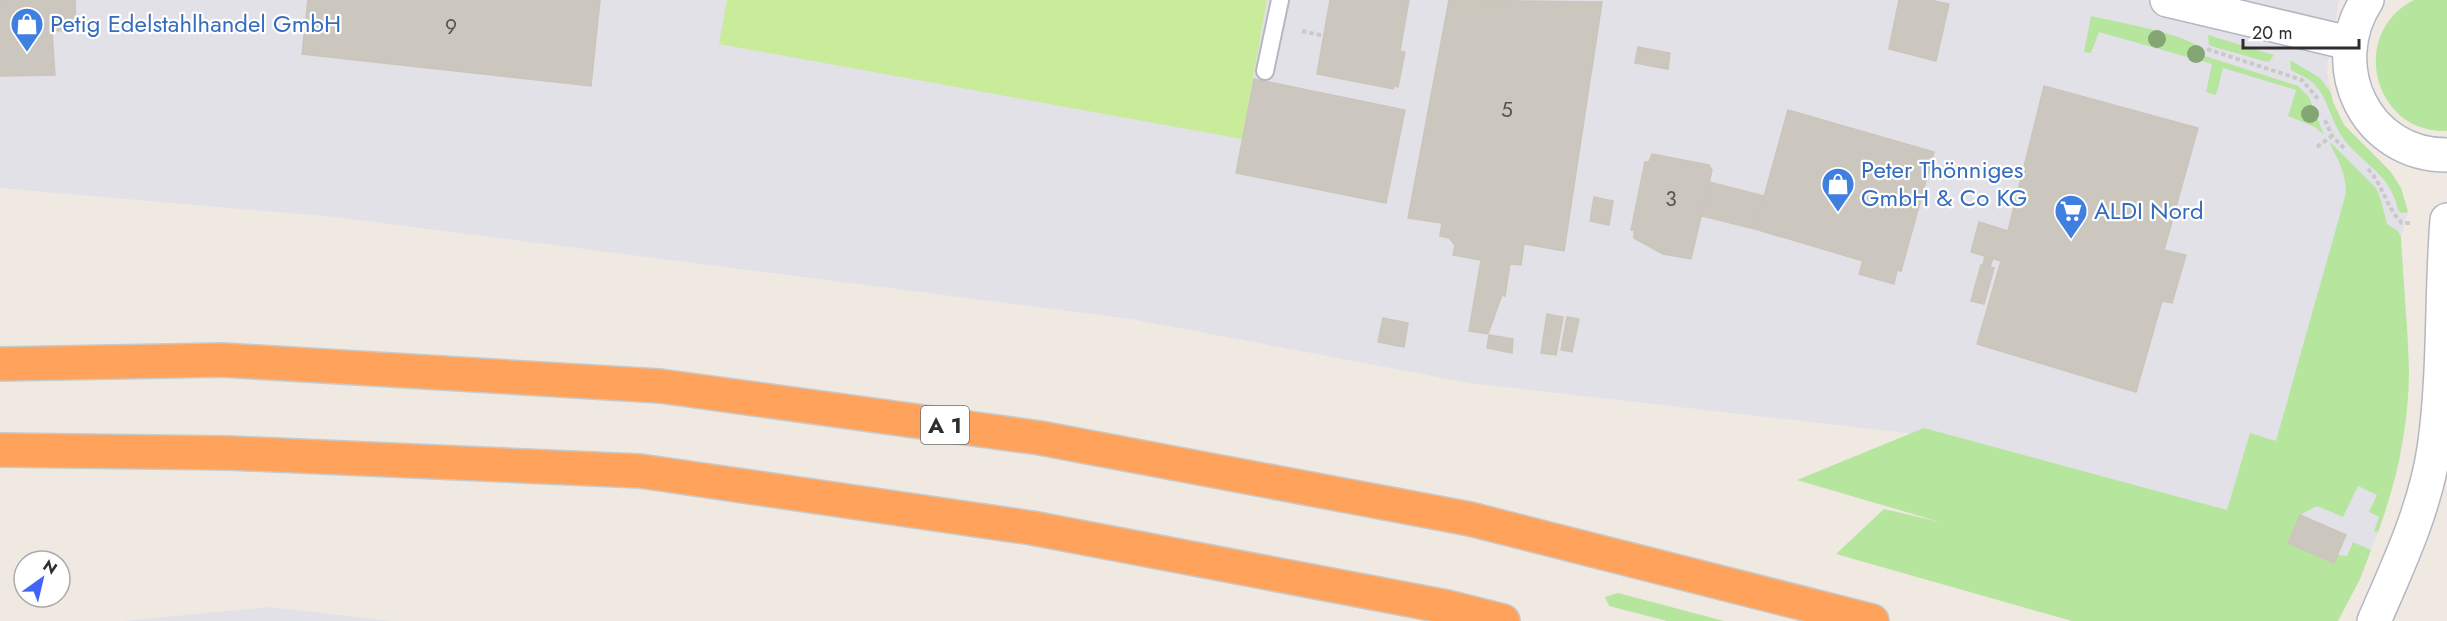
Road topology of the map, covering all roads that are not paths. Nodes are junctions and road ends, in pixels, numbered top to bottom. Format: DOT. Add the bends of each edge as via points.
graph roads {
  1 [pos="1280,0"];
  2 [pos="2167,0"];
  3 [pos="2367,0"];
  4 [pos="2349,44"];
  5 [pos="1265,70"];
  6 [pos="2447,155"];
  7 [pos="2447,222"];
  8 [pos="0,364"];
  9 [pos="0,450"];
  10 [pos="1503,621"];
  11 [pos="1872,621"];
  12 [pos="2374,621"];
  1 -- 5 [label="lane"];
  2 -- 4 [label="street"];
  3 -- 4 [label="street" via="2358,14"];
  4 -- 6 [label="street" via="2354,89 2365,112 2380,129 2414,150"];
  7 -- 12 [label="street" via="2434,450 2411,531"];
  8 -- 11 [label="highway, A 1" via="223,360 660,386 1040,438 1458,516"];
  9 -- 10 [label="highway" via="229,453 640,471 1032,528"];
}
